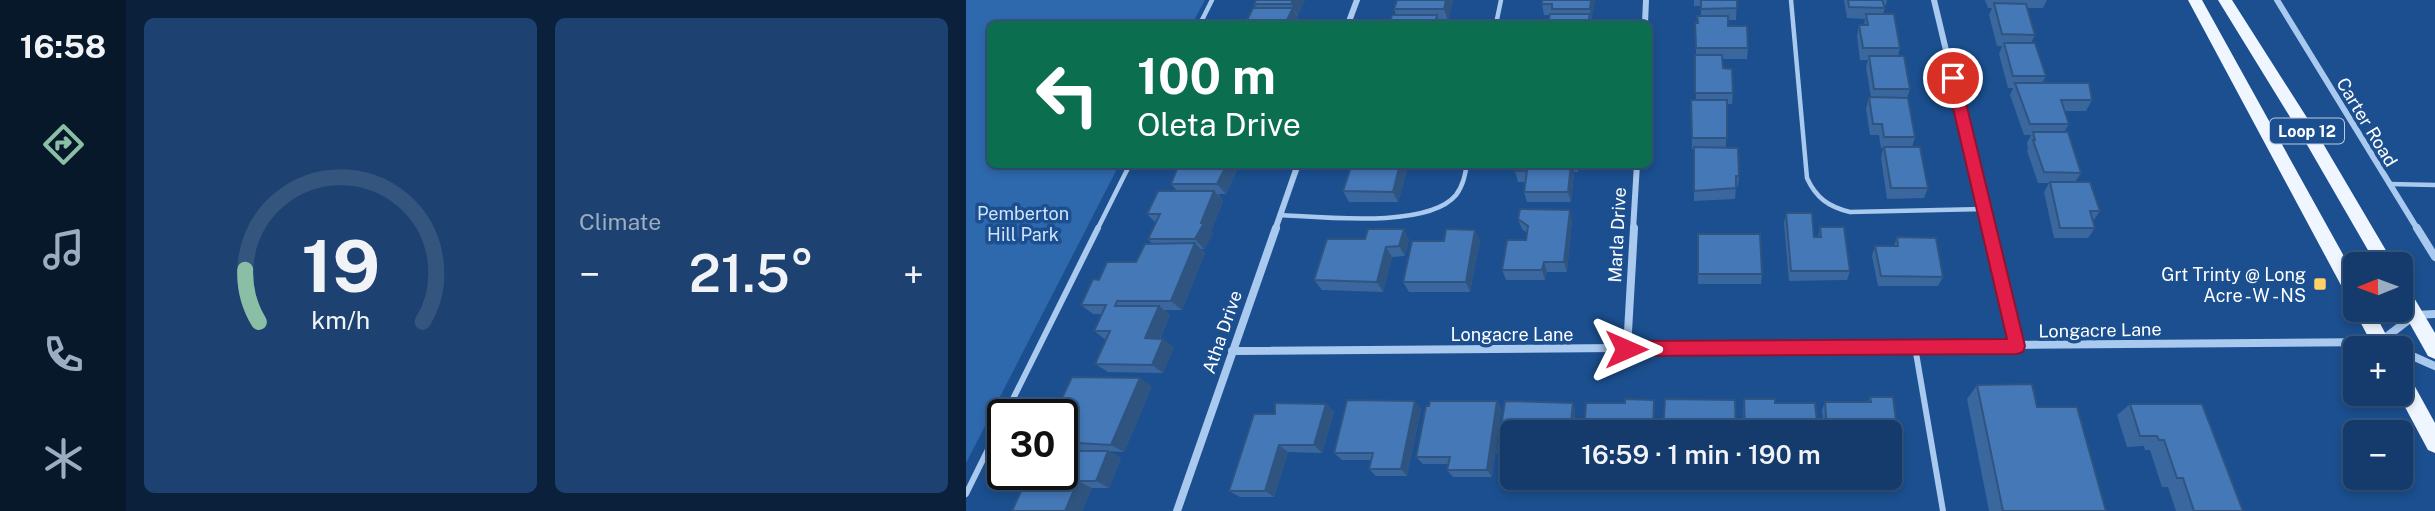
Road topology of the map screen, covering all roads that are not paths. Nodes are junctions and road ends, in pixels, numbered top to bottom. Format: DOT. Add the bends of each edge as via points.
graph roads {
  1 [pos="1212,0"];
  2 [pos="1357,0"];
  3 [pos="1501,0"];
  4 [pos="1646,0"];
  5 [pos="1791,0"];
  6 [pos="1934,0"];
  7 [pos="2195,0"];
  8 [pos="2225,0"];
  9 [pos="2277,0"];
  10 [pos="1202,21"];
  11 [pos="1349,21"];
  12 [pos="1497,21"];
  13 [pos="1645,21"];
  14 [pos="1128,168"];
  15 [pos="1297,168"];
  16 [pos="1466,168"];
  17 [pos="1637,168"];
  18 [pos="2389,184"];
  19 [pos="2435,185"];
  20 [pos="1984,209"];
  21 [pos="1280,215"];
  22 [pos="2378,252"];
  23 [pos="2435,257"];
  24 [pos="2343,272"];
  25 [pos="2413,312"];
  26 [pos="2435,314"];
  27 [pos="2415,315"];
  28 [pos="2395,336"];
  29 [pos="2017,346"];
  30 [pos="2343,346"];
  31 [pos="1915,348"];
  32 [pos="1626,349"];
  33 [pos="2435,350"];
  34 [pos="1233,351"];
  35 [pos="2413,356"];
  36 [pos="2435,366"];
  37 [pos="1013,399"];
  38 [pos="2413,402"];
  39 [pos="2435,443"];
  40 [pos="987,451"];
  41 [pos="966,494"];
  42 [pos="1177,511"];
  43 [pos="1942,511"];
  1 -- 10 [label="lane"];
  2 -- 11 [label="street"];
  3 -- 12 [label="lane"];
  4 -- 13 [label="street"];
  5 -- 20 [label="lane" via="1812,193 1836,210 1850,212"];
  6 -- 20 [label="street"];
  7 -- 24 [label="main road, Loop 12"];
  8 -- 22 [label="main road, Loop 12"];
  9 -- 18 [label="street, Carter Road"];
  14 -- 37 [label="lane"];
  15 -- 21 [label="street, Atha Drive"];
  16 -- 21 [label="lane" via="1453,199 1429,213 1398,218"];
  17 -- 32 [label="street, Marla Drive"];
  18 -- 19 [label="lane"];
  18 -- 23 [label="street, Carter Road"];
  20 -- 29 [label="street"];
  21 -- 34 [label="street, Atha Drive"];
  25 -- 27 [label="main road"];
  26 -- 27 [label="street"];
  27 -- 28 [label="street"];
  27 -- 33 [label="main road"];
  29 -- 30 [label="street, Longacre Lane"];
  29 -- 31 [label="street, Longacre Lane"];
  31 -- 32 [label="street, Longacre Lane"];
  31 -- 43 [label="lane"];
  32 -- 34 [label="street, Longacre Lane"];
  34 -- 42 [label="street, Atha Drive"];
  35 -- 36 [label="street"];
  38 -- 39 [label="main road"];
  40 -- 41 [label="lane"];
}
